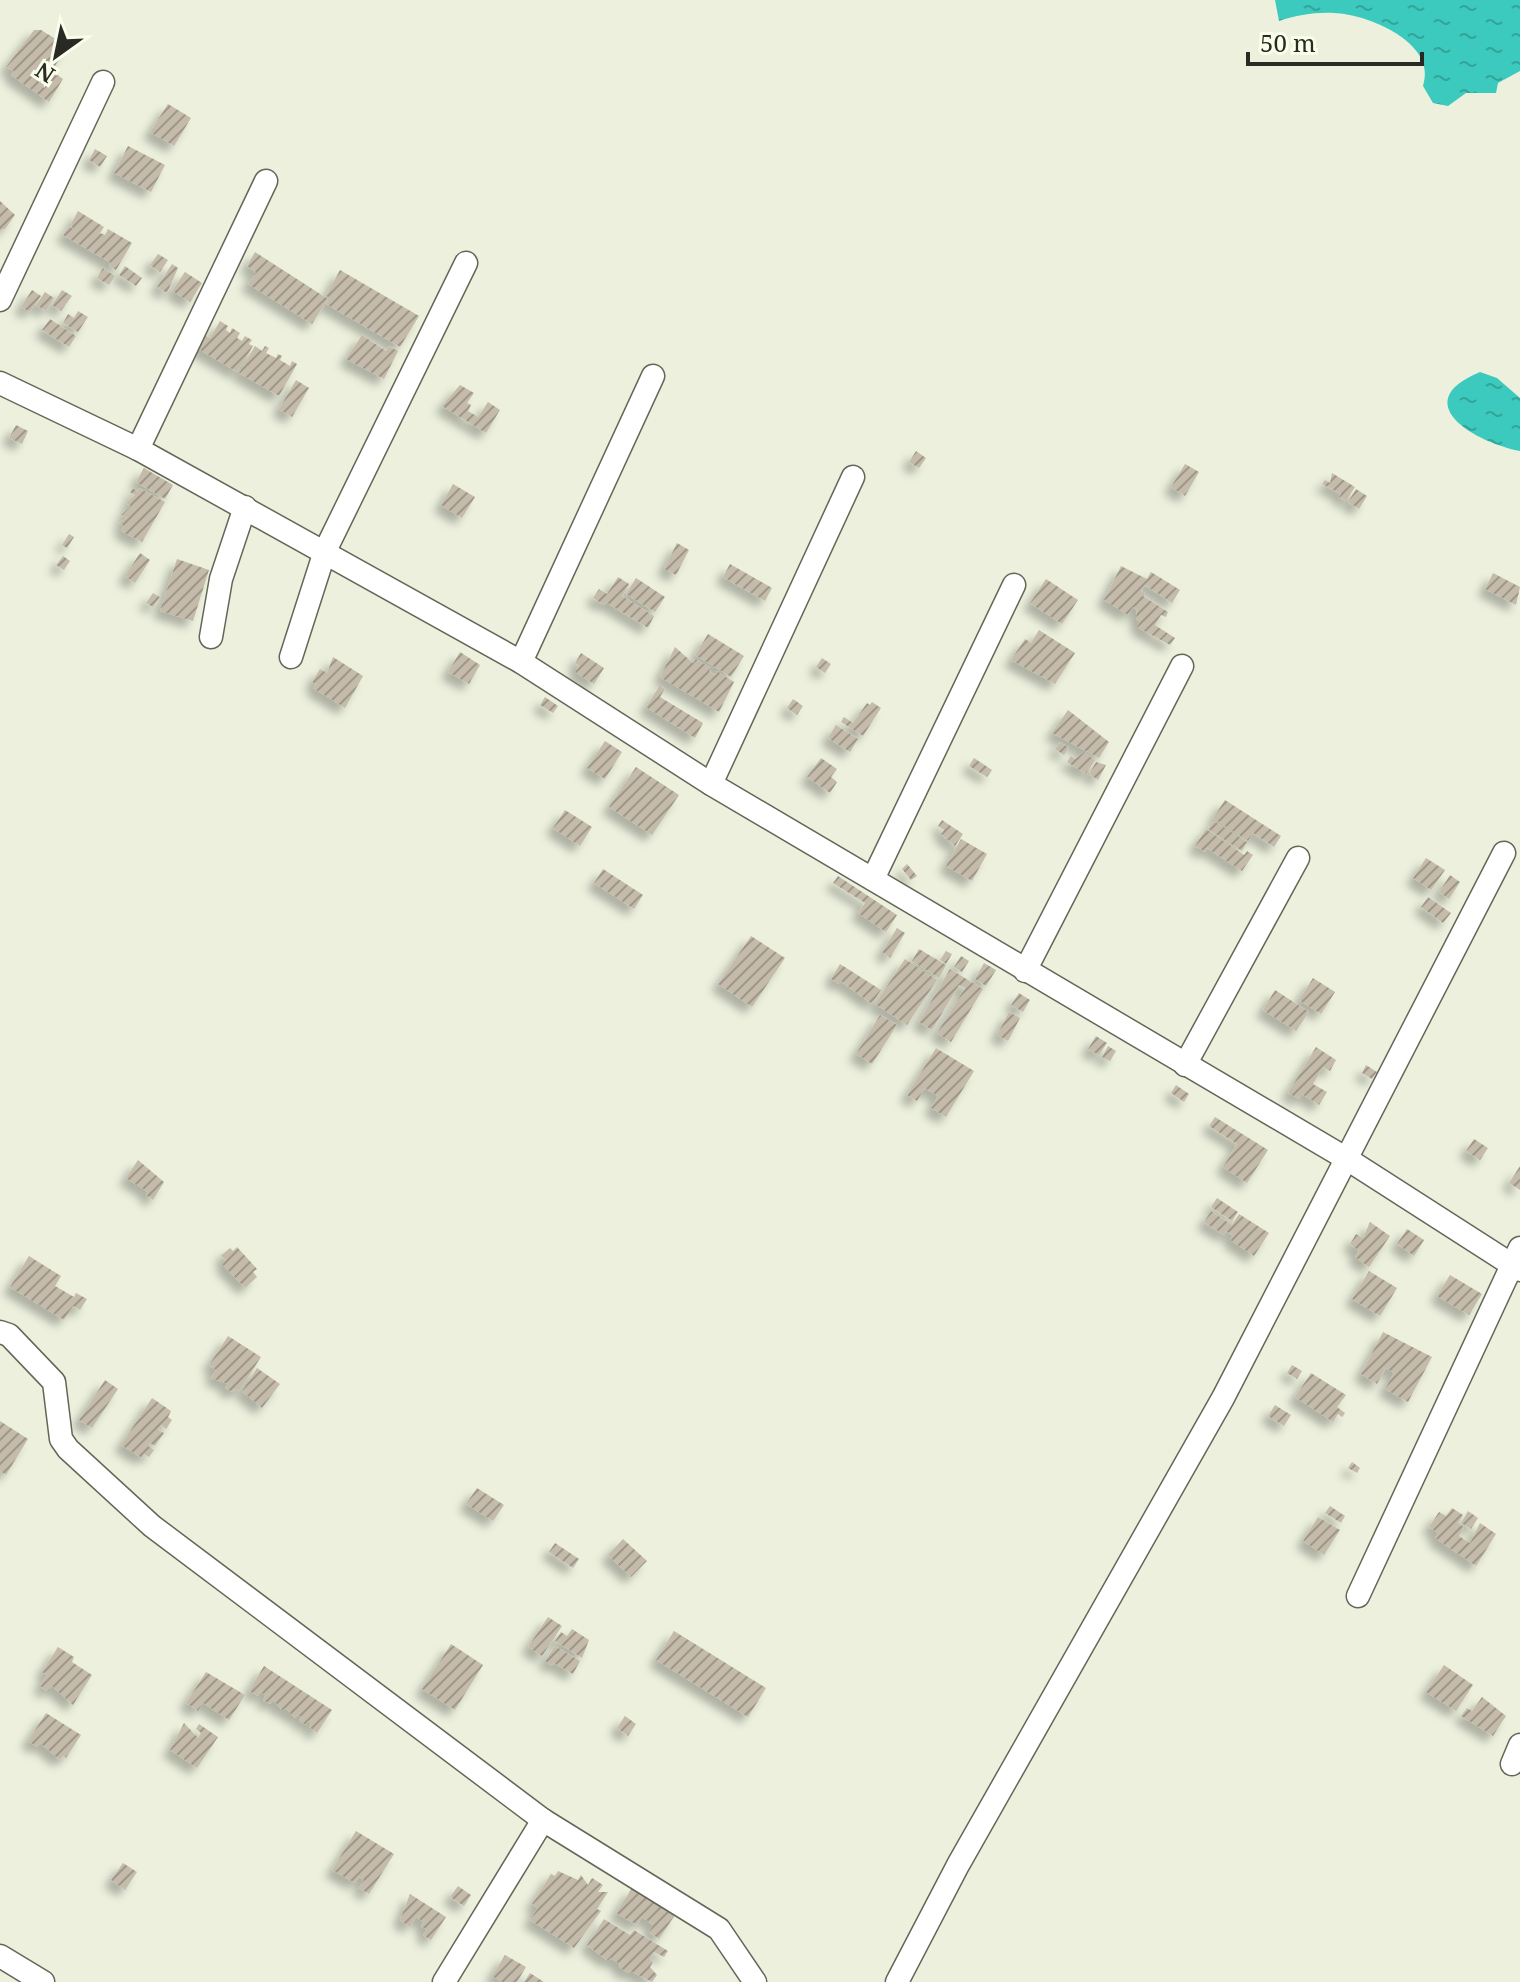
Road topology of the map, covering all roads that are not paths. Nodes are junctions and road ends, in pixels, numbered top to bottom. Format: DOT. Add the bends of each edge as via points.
graph roads {
  1 [pos="103,82"];
  2 [pos="266,181"];
  3 [pos="466,263"];
  4 [pos="0,300"];
  5 [pos="653,376"];
  6 [pos="0,383"];
  7 [pos="138,449"];
  8 [pos="853,477"];
  9 [pos="245,507"];
  10 [pos="325,551"];
  11 [pos="1014,585"];
  12 [pos="211,637"];
  13 [pos="291,657"];
  14 [pos="521,662"];
  15 [pos="1182,666"];
  16 [pos="711,784"];
  17 [pos="1504,853"];
  18 [pos="1298,858"];
  19 [pos="873,879"];
  20 [pos="1025,971"];
  21 [pos="1185,1065"];
  22 [pos="1347,1159"];
  23 [pos="1517,1261"];
  24 [pos="0,1332"];
  25 [pos="1358,1596"];
  26 [pos="543,1820"];
  27 [pos="0,1956"];
  28 [pos="43,1982"];
  29 [pos="444,1982"];
  30 [pos="755,1982"];
  31 [pos="897,1982"];
  1 -- 4 [label="street"];
  2 -- 7 [label="street"];
  3 -- 10 [label="street"];
  5 -- 14 [label="street"];
  6 -- 7 [label="street"];
  7 -- 9 [label="street"];
  8 -- 16 [label="street"];
  9 -- 10 [label="street"];
  9 -- 12 [label="street" via="221,579"];
  10 -- 13 [label="street"];
  10 -- 14 [label="street"];
  11 -- 19 [label="street"];
  14 -- 16 [label="street"];
  15 -- 20 [label="street"];
  16 -- 19 [label="street"];
  17 -- 22 [label="street"];
  18 -- 21 [label="street"];
  19 -- 20 [label="street"];
  20 -- 21 [label="street"];
  21 -- 22 [label="street"];
  22 -- 23 [label="street"];
  22 -- 31 [label="street" via="1223,1398"];
  23 -- 25 [label="street"];
  24 -- 26 [label="street" via="54,1382 61,1439 68,1449 152,1526"];
  26 -- 29 [label="street"];
  26 -- 30 [label="street" via="719,1929"];
  27 -- 28 [label="street"];
}
